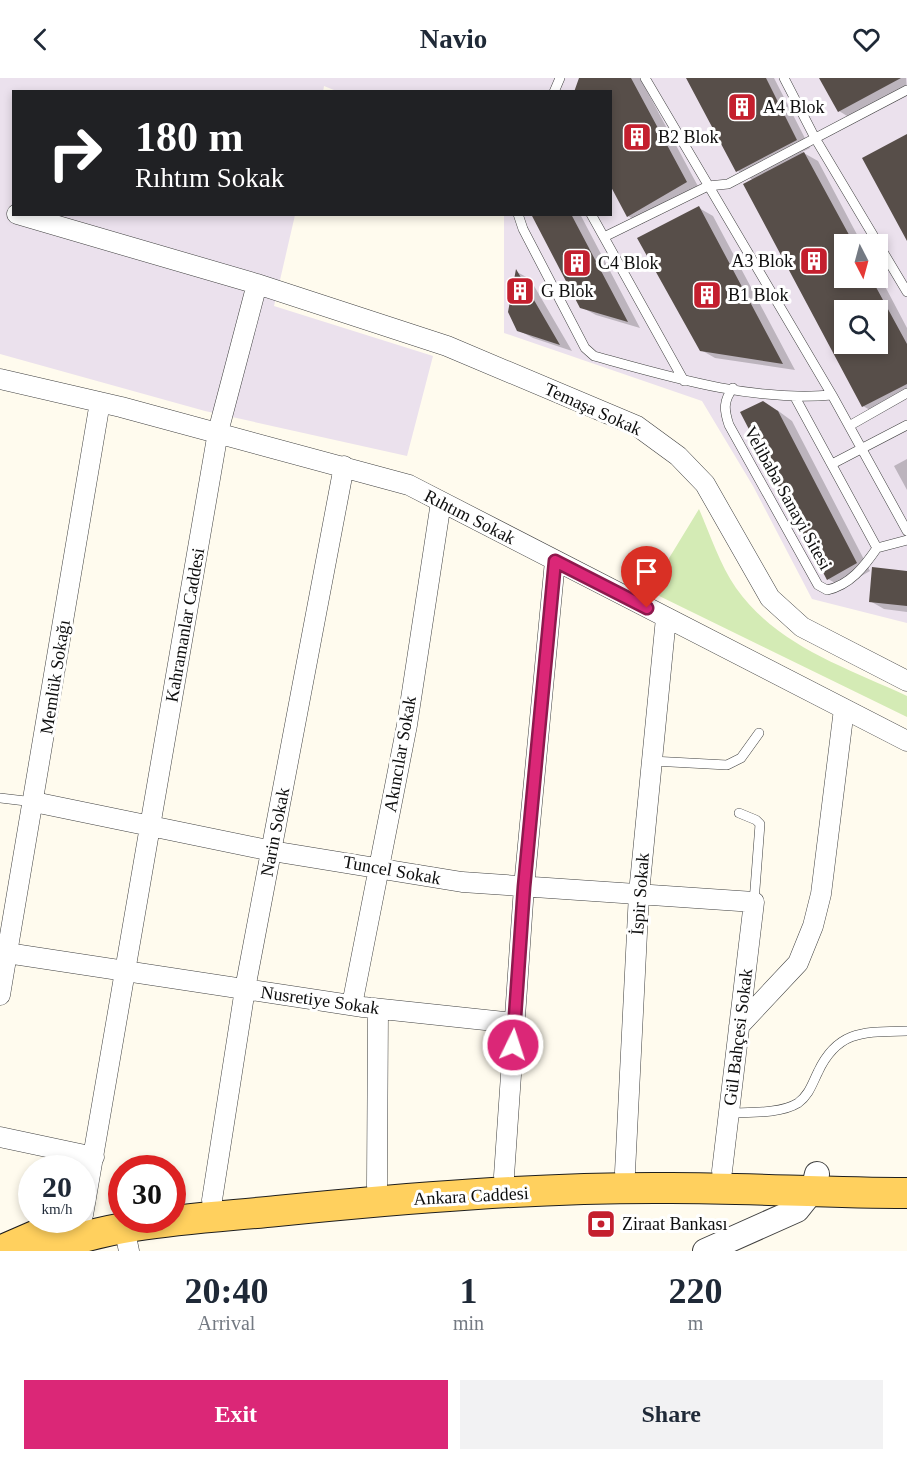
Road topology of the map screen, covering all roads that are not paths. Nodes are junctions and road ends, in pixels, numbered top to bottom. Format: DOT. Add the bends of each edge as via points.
graph roads {
  1 [pos="645,78"];
  2 [pos="784,78"];
  3 [pos="907,90"];
  4 [pos="815,138"];
  5 [pos="708,186"];
  6 [pos="22,216"];
  7 [pos="519,216"];
  8 [pos="592,216"];
  9 [pos="604,237"];
  10 [pos="257,284"];
  11 [pos="907,292"];
  12 [pos="0,379"];
  13 [pos="684,381"];
  14 [pos="733,388"];
  15 [pos="907,393"];
  16 [pos="832,395"];
  17 [pos="796,399"];
  18 [pos="100,402"];
  19 [pos="907,424"];
  20 [pos="849,426"];
  21 [pos="218,432"];
  22 [pos="861,449"];
  23 [pos="832,465"];
  24 [pos="344,466"];
  25 [pos="441,502"];
  26 [pos="907,531"];
  27 [pos="907,540"];
  28 [pos="877,548"];
  29 [pos="555,561"];
  30 [pos="666,618"];
  31 [pos="907,681"];
  32 [pos="844,709"];
  33 [pos="759,733"];
  34 [pos="907,741"];
  35 [pos="652,761"];
  36 [pos="0,798"];
  37 [pos="34,802"];
  38 [pos="739,813"];
  39 [pos="151,827"];
  40 [pos="272,851"];
  41 [pos="379,868"];
  42 [pos="524,887"];
  43 [pos="639,893"];
  44 [pos="754,902"];
  45 [pos="2,954"];
  46 [pos="127,970"];
  47 [pos="245,989"];
  48 [pos="0,995"];
  49 [pos="352,1005"];
  50 [pos="378,1009"];
  51 [pos="514,1023"];
  52 [pos="739,1026"];
  53 [pos="907,1030"];
  54 [pos="729,1113"];
  55 [pos="0,1137"];
  56 [pos="85,1155"];
  57 [pos="94,1155"];
  58 [pos="722,1171"];
  59 [pos="625,1172"];
  60 [pos="907,1174"];
  61 [pos="504,1176"];
  62 [pos="815,1182"];
  63 [pos="377,1186"];
  64 [pos="907,1194"];
  65 [pos="212,1200"];
  66 [pos="186,1202"];
  67 [pos="186,1222"];
  68 [pos="49,1233"];
  69 [pos="66,1233"];
  70 [pos="0,1251"];
  71 [pos="41,1251"];
  72 [pos="705,1251"];
  1 -- 5 [label="lane"];
  2 -- 4 [label="lane"];
  3 -- 4 [label="lane"];
  4 -- 5 [label="lane" via="728,184"];
  4 -- 11 [label="lane"];
  5 -- 9 [label="lane"];
  5 -- 16 [label="lane"];
  6 -- 10 [label="street"];
  7 -- 13 [label="lane" via="585,348 594,356"];
  8 -- 9 [label="lane"];
  9 -- 13 [label="lane"];
  10 -- 21 [label="street, Kahramanlar Caddesi"];
  10 -- 31 [label="street, Temaşa Sokak" via="447,346 638,426 678,456 705,484 770,598 802,627"];
  12 -- 18 [label="street, Rıhtım Sokak"];
  13 -- 14 [label="lane"];
  14 -- 17 [label="lane"];
  14 -- 28 [label="lane, Velibaba Sanayi Sitesi" via="726,397 724,410 729,426 818,585 827,590 845,583"];
  15 -- 20 [label="lane"];
  16 -- 17 [label="lane"];
  16 -- 20 [label="lane"];
  17 -- 23 [label="lane"];
  18 -- 21 [label="street, Rıhtım Sokak"];
  18 -- 37 [label="street, Memlük Sokağı"];
  19 -- 22 [label="lane"];
  20 -- 22 [label="lane"];
  21 -- 24 [label="street, Rıhtım Sokak"];
  21 -- 39 [label="street, Kahramanlar Caddesi"];
  22 -- 23 [label="lane"];
  22 -- 26 [label="lane"];
  23 -- 28 [label="lane"];
  24 -- 25 [label="street, Rıhtım Sokak" via="409,485"];
  24 -- 40 [label="street, Narin Sokak"];
  25 -- 29 [label="street, Rıhtım Sokak"];
  25 -- 41 [label="street, Akıncılar Sokak" via="407,725"];
  27 -- 28 [label="lane"];
  29 -- 30 [label="street, Rıhtım Sokak"];
  29 -- 42 [label="street"];
  30 -- 32 [label="street, Rıhtım Sokak"];
  30 -- 35 [label="street, İspir Sokak"];
  32 -- 34 [label="street, Rıhtım Sokak"];
  32 -- 52 [label="street" via="821,894 813,926 798,963"];
  33 -- 35 [label="lane" via="741,758 727,765"];
  35 -- 43 [label="street, İspir Sokak"];
  36 -- 37 [label="lane"];
  37 -- 39 [label="street, Tuncel Sokak"];
  37 -- 45 [label="street, Memlük Sokağı"];
  38 -- 44 [label="lane" via="760,824"];
  39 -- 40 [label="street, Tuncel Sokak"];
  39 -- 46 [label="street, Kahramanlar Caddesi"];
  40 -- 41 [label="street, Tuncel Sokak"];
  40 -- 47 [label="street, Narin Sokak"];
  41 -- 42 [label="street, Tuncel Sokak" via="462,882"];
  41 -- 49 [label="street, Akıncılar Sokak"];
  42 -- 43 [label="street, Tuncel Sokak"];
  42 -- 51 [label="street"];
  43 -- 44 [label="street, Tuncel Sokak"];
  43 -- 59 [label="street, İspir Sokak"];
  44 -- 52 [label="street, Gül Bahçesi Sokak"];
  45 -- 46 [label="street, Nusretiye Sokak"];
  45 -- 48 [label="street, Memlük Sokağı"];
  46 -- 47 [label="street, Nusretiye Sokak"];
  46 -- 57 [label="street, Kahramanlar Caddesi"];
  47 -- 49 [label="street, Nusretiye Sokak"];
  47 -- 65 [label="street, Narin Sokak"];
  49 -- 50 [label="street, Nusretiye Sokak"];
  50 -- 51 [label="street, Nusretiye Sokak"];
  50 -- 63 [label="street"];
  51 -- 61 [label="street"];
  52 -- 54 [label="street, Gül Bahçesi Sokak"];
  53 -- 54 [label="lane" via="860,1032 843,1041 825,1057 811,1089 797,1103 775,1110"];
  54 -- 58 [label="street, Gül Bahçesi Sokak"];
  55 -- 56 [label="street"];
  58 -- 59 [label="main road, Ankara Caddesi"];
  58 -- 62 [label="main road, Ankara Caddesi"];
  59 -- 61 [label="main road, Ankara Caddesi"];
  60 -- 62 [label="main road, Ankara Caddesi"];
  61 -- 63 [label="main road, Ankara Caddesi"];
  62 -- 64 [label="main road, Ankara Caddesi"];
  62 -- 67 [label="main road, Ankara Caddesi" via="374,1201"];
  62 -- 72 [label="street" via="797,1210"];
  63 -- 65 [label="main road, Ankara Caddesi"];
  65 -- 66 [label="main road, Ankara Caddesi"];
  68 -- 70 [label="main road, Ankara Caddesi"];
  69 -- 71 [label="main road, Ankara Caddesi"];
}
